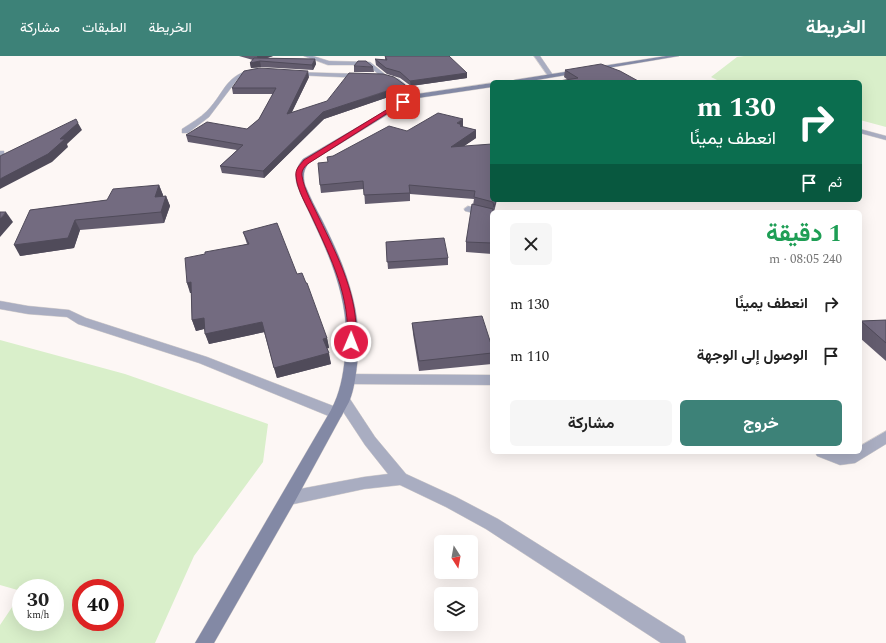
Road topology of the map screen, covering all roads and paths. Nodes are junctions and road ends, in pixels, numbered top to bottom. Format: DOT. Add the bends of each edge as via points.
graph roads {
  1 [pos="307,56"];
  2 [pos="537,56"];
  3 [pos="676,56"];
  4 [pos="601,68"];
  5 [pos="261,70"];
  6 [pos="614,72"];
  7 [pos="287,73"];
  8 [pos="550,75"];
  9 [pos="369,76"];
  10 [pos="376,76"];
  11 [pos="384,76"];
  12 [pos="524,80"];
  13 [pos="490,85"];
  14 [pos="417,96"];
  15 [pos="185,131"];
  16 [pos="862,132"];
  17 [pos="886,138"];
  18 [pos="468,209"];
  19 [pos="490,214"];
  20 [pos="0,305"];
  21 [pos="349,379"];
  22 [pos="490,380"];
  23 [pos="343,400"];
  24 [pos="336,413"];
  25 [pos="886,437"];
  26 [pos="862,452"];
  27 [pos="827,454"];
  28 [pos="859,454"];
  29 [pos="401,479"];
  30 [pos="289,498"];
  31 [pos="204,643"];
  32 [pos="677,643"];
  1 -- 11 [label="street" via="328,63 368,63"];
  2 -- 8 [label="street"];
  3 -- 4 [label="street"];
  4 -- 6 [label="street"];
  4 -- 8 [label="street"];
  5 -- 15 [label="street" via="236,77 211,110"];
  7 -- 9 [label="street"];
  8 -- 12 [label="street"];
  10 -- 11 [label="street"];
  11 -- 14 [label="street" via="402,83"];
  13 -- 14 [label="street"];
  14 -- 21 [label="street" via="306,161 300,168 299,175 304,193 333,255 347,294 352,330"];
  16 -- 17 [label="street"];
  18 -- 19 [label="street"];
  20 -- 24 [label="street" via="69,314 82,321 203,360"];
  21 -- 22 [label="street"];
  21 -- 23 [label="street"];
  23 -- 24 [label="street"];
  23 -- 29 [label="street" via="370,441"];
  24 -- 30 [label="street"];
  25 -- 26 [label="street"];
  27 -- 28 [label="street" via="840,459"];
  29 -- 30 [label="street" via="364,483"];
  29 -- 32 [label="street" via="492,524"];
  30 -- 31 [label="street"];
}
